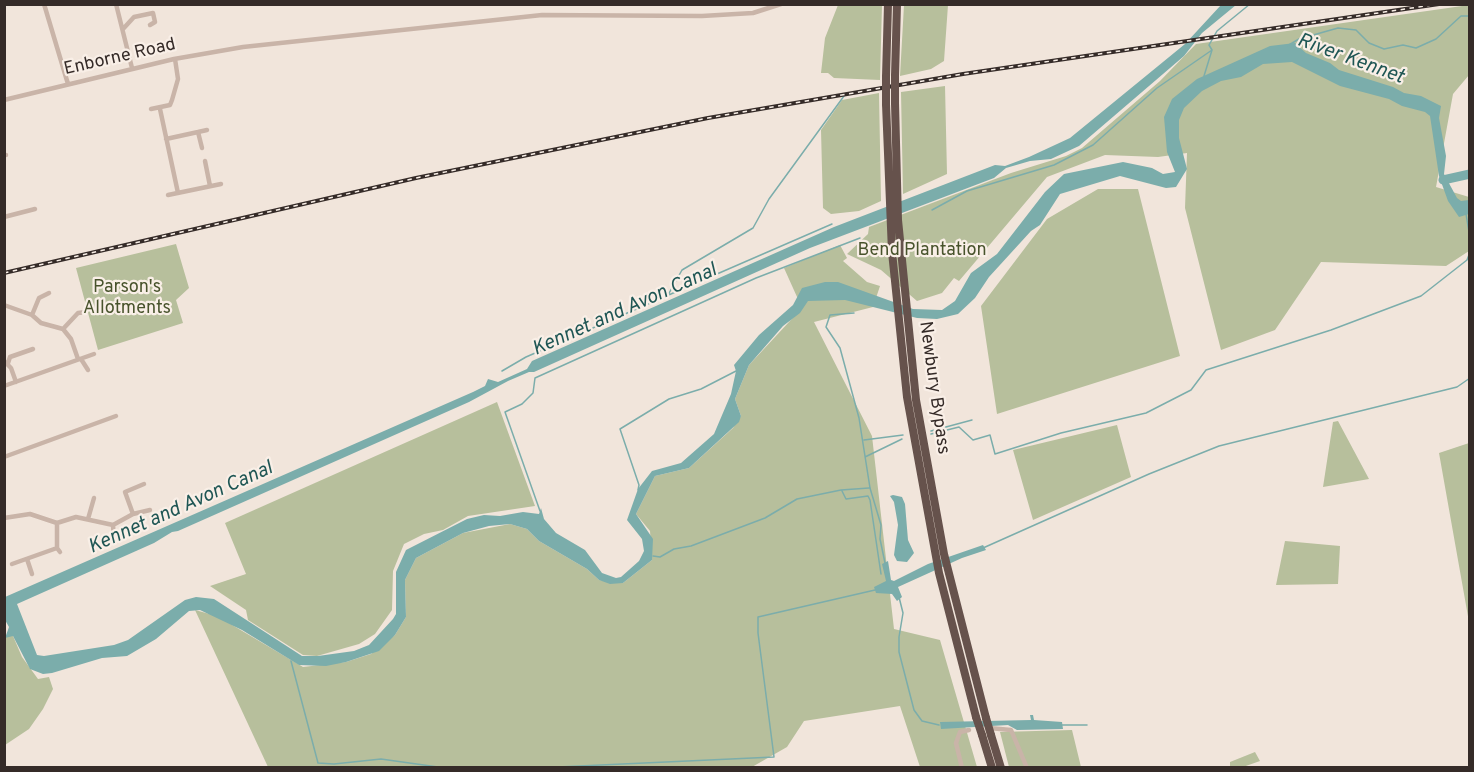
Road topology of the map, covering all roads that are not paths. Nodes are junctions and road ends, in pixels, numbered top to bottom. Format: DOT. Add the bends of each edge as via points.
graph roads {
  1 [pos="44,4"];
  2 [pos="116,4"];
  3 [pos="781,4"];
  4 [pos="888,4"];
  5 [pos="897,4"];
  6 [pos="150,25"];
  7 [pos="123,29"];
  8 [pos="175,58"];
  9 [pos="132,68"];
  10 [pos="890,76"];
  11 [pos="68,84"];
  12 [pos="4,100"];
  13 [pos="151,109"];
  14 [pos="160,109"];
  15 [pos="207,130"];
  16 [pos="198,132"];
  17 [pos="166,140"];
  18 [pos="201,148"];
  19 [pos="205,160"];
  20 [pos="221,184"];
  21 [pos="210,186"];
  22 [pos="178,193"];
  23 [pos="168,195"];
  24 [pos="35,209"];
  25 [pos="4,217"];
  26 [pos="894,221"];
  27 [pos="49,293"];
  28 [pos="4,305"];
  29 [pos="73,306"];
  30 [pos="86,312"];
  31 [pos="78,313"];
  32 [pos="32,315"];
  33 [pos="903,327"];
  34 [pos="63,329"];
  35 [pos="33,349"];
  36 [pos="94,354"];
  37 [pos="7,358"];
  38 [pos="79,359"];
  39 [pos="36,366"];
  40 [pos="88,370"];
  41 [pos="38,374"];
  42 [pos="16,382"];
  43 [pos="4,386"];
  44 [pos="116,416"];
  45 [pos="4,457"];
  46 [pos="144,484"];
  47 [pos="95,499"];
  48 [pos="150,510"];
  49 [pos="133,514"];
  50 [pos="4,518"];
  51 [pos="88,519"];
  52 [pos="57,523"];
  53 [pos="113,525"];
  54 [pos="108,542"];
  55 [pos="27,559"];
  56 [pos="12,564"];
  57 [pos="32,574"];
  58 [pos="979,732"];
  59 [pos="962,768"];
  60 [pos="992,768"];
  61 [pos="1001,768"];
  62 [pos="1027,768"];
  1 -- 11 [label="street"];
  2 -- 7 [label="street"];
  3 -- 8 [label="street, Enborne Road" via="753,14 632,18 542,15"];
  4 -- 10 [label="highway, Newbury Bypass"];
  5 -- 10 [label="highway, Newbury Bypass"];
  6 -- 7 [label="street" via="155,22 153,13 134,17"];
  7 -- 9 [label="street"];
  8 -- 9 [label="street, Enborne Road"];
  8 -- 14 [label="street" via="177,86 170,105"];
  9 -- 11 [label="street, Enborne Road"];
  10 -- 26 [label="highway, Newbury Bypass, bridge"];
  11 -- 12 [label="street, Enborne Road"];
  13 -- 14 [label="street"];
  14 -- 17 [label="street"];
  15 -- 16 [label="street"];
  16 -- 17 [label="street"];
  16 -- 18 [label="street"];
  17 -- 22 [label="street"];
  19 -- 21 [label="street"];
  20 -- 21 [label="street"];
  21 -- 22 [label="street"];
  22 -- 23 [label="street"];
  24 -- 25 [label="street"];
  26 -- 33 [label="highway, Newbury Bypass" via="904,293"];
  26 -- 33 [label="highway, Newbury Bypass" via="895,288"];
  27 -- 32 [label="street" via="39,298"];
  28 -- 32 [label="street"];
  29 -- 31 [label="street"];
  30 -- 31 [label="street"];
  31 -- 34 [label="street"];
  32 -- 34 [label="street" via="41,323"];
  33 -- 58 [label="highway, Newbury Bypass, bridge" via="940,556 981,718"];
  34 -- 38 [label="street"];
  35 -- 37 [label="street"];
  36 -- 38 [label="street"];
  37 -- 42 [label="street"];
  38 -- 40 [label="street"];
  38 -- 41 [label="street"];
  39 -- 41 [label="street"];
  41 -- 42 [label="street"];
  42 -- 43 [label="street"];
  44 -- 45 [label="street"];
  46 -- 49 [label="street" via="125,492"];
  47 -- 51 [label="street"];
  48 -- 49 [label="street"];
  49 -- 53 [label="street"];
  50 -- 52 [label="street" via="30,514"];
  51 -- 52 [label="street" via="68,518"];
  51 -- 53 [label="street"];
  52 -- 55 [label="street" via="58,550"];
  53 -- 54 [label="street" via="114,540"];
  55 -- 56 [label="street"];
  55 -- 57 [label="street"];
  58 -- 59 [label="street" via="960,732 956,743"];
  58 -- 60 [label="highway, Newbury Bypass"];
  58 -- 61 [label="highway, Newbury Bypass"];
  58 -- 62 [label="street" via="1001,727 1011,730"];
}
